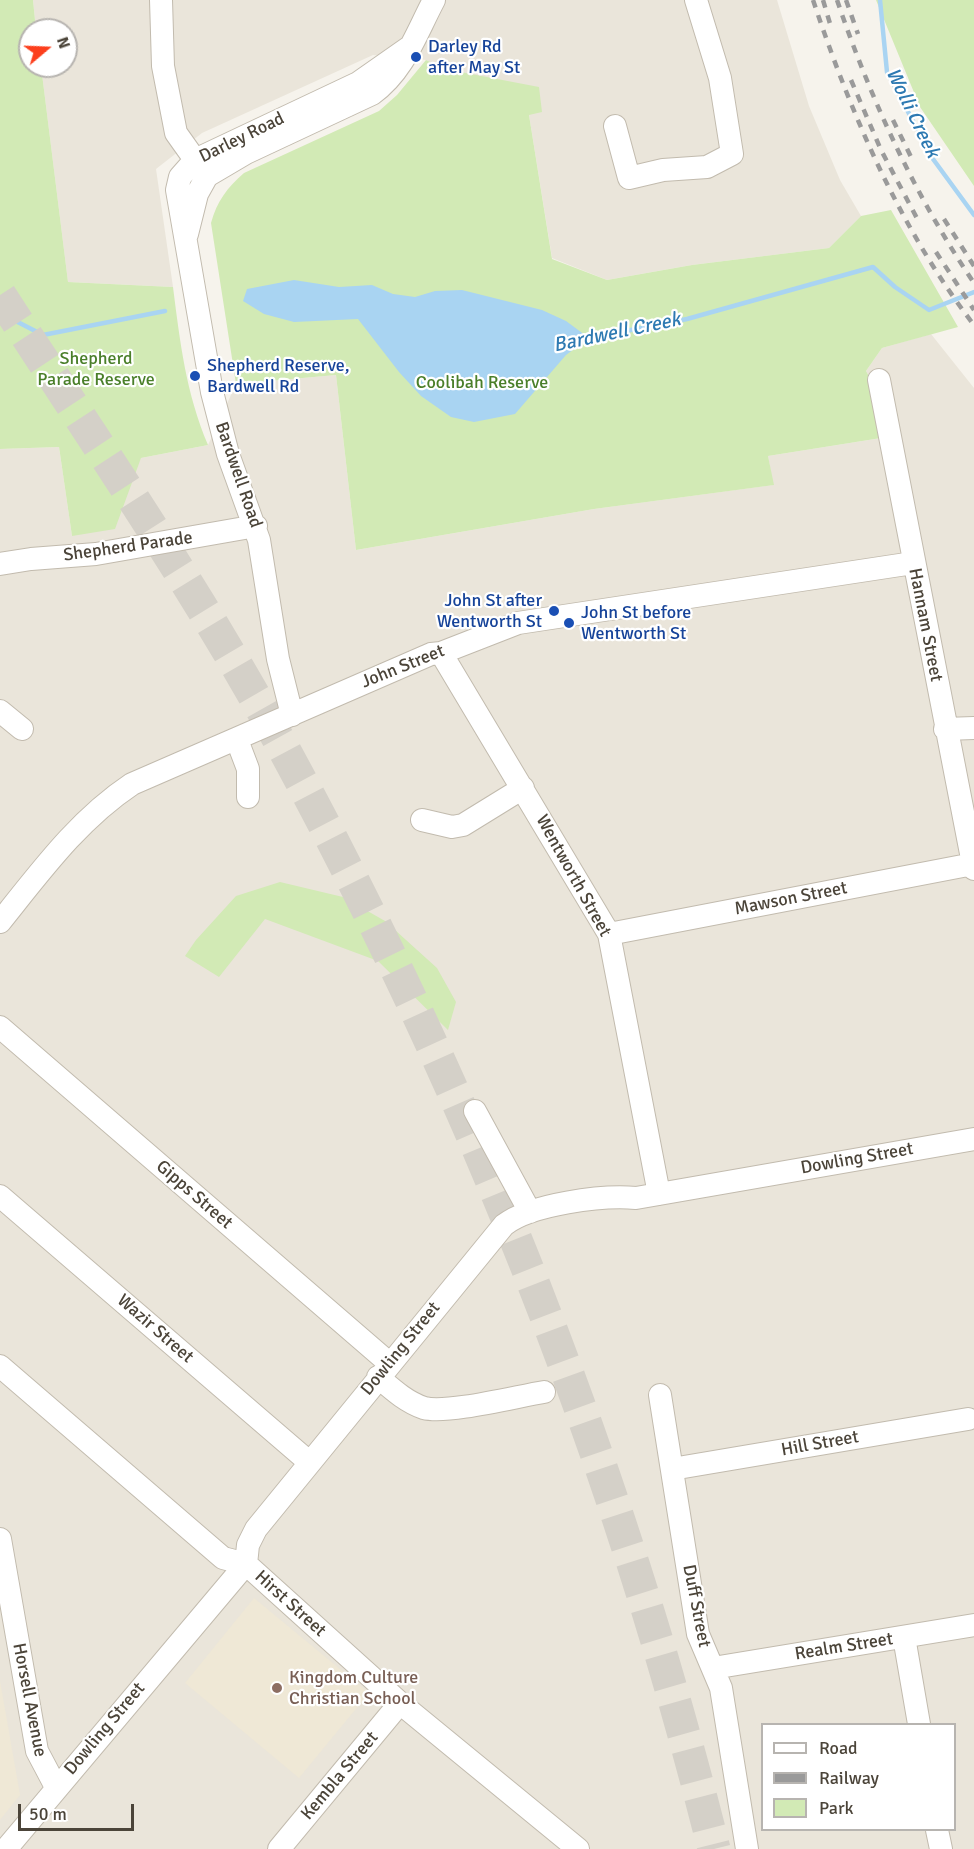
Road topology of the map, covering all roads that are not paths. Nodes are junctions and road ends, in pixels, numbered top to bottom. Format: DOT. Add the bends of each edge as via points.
graph roads {
  1 [pos="160,0"];
  2 [pos="434,0"];
  3 [pos="696,0"];
  4 [pos="615,126"];
  5 [pos="201,168"];
  6 [pos="187,235"];
  7 [pos="879,380"];
  8 [pos="256,526"];
  9 [pos="913,563"];
  10 [pos="0,564"];
  11 [pos="441,653"];
  12 [pos="0,711"];
  13 [pos="292,715"];
  14 [pos="974,728"];
  15 [pos="22,729"];
  16 [pos="945,729"];
  17 [pos="237,740"];
  18 [pos="523,788"];
  19 [pos="248,797"];
  20 [pos="422,820"];
  21 [pos="973,867"];
  22 [pos="0,922"];
  23 [pos="609,934"];
  24 [pos="0,1027"];
  25 [pos="475,1111"];
  26 [pos="974,1139"];
  27 [pos="659,1194"];
  28 [pos="0,1196"];
  29 [pos="530,1212"];
  30 [pos="0,1366"];
  31 [pos="383,1370"];
  32 [pos="544,1392"];
  33 [pos="660,1395"];
  34 [pos="968,1419"];
  35 [pos="309,1462"];
  36 [pos="672,1469"];
  37 [pos="0,1539"];
  38 [pos="246,1564"];
  39 [pos="974,1625"];
  40 [pos="904,1637"];
  41 [pos="713,1668"];
  42 [pos="400,1703"];
  43 [pos="920,1723"];
  44 [pos="56,1787"];
  45 [pos="938,1831"];
  46 [pos="554,1842"];
  47 [pos="6,1849"];
  48 [pos="279,1849"];
  49 [pos="578,1849"];
  50 [pos="747,1849"];
  51 [pos="941,1849"];
  1 -- 5 [label="street" via="163,66 176,133"];
  2 -- 5 [label="street, Darley Road" via="408,48 358,83"];
  3 -- 4 [label="street" via="720,78 732,154 707,167 663,170 629,178"];
  5 -- 6 [label="street, Darley Road" via="180,177 177,190"];
  6 -- 8 [label="street, Bardwell Road" via="221,431"];
  7 -- 9 [label="street, Hannam Street"];
  8 -- 10 [label="street, Shepherd Parade" via="96,554"];
  8 -- 13 [label="street, Bardwell Road"];
  9 -- 11 [label="street, John Street" via="518,623"];
  9 -- 16 [label="street, Hannam Street"];
  11 -- 13 [label="street, John Street"];
  11 -- 18 [label="street, Wentworth Street"];
  12 -- 15 [label="street"];
  13 -- 17 [label="street, John Street"];
  14 -- 16 [label="street"];
  16 -- 21 [label="street, Hannam Street"];
  17 -- 19 [label="street" via="248,769"];
  17 -- 22 [label="street, John Street" via="132,784 104,803 67,838"];
  18 -- 20 [label="street" via="463,825 452,827"];
  18 -- 23 [label="street, Wentworth Street"];
  21 -- 23 [label="street, Mawson Street"];
  23 -- 27 [label="street, Wentworth Street"];
  24 -- 31 [label="street, Gipps Street"];
  25 -- 29 [label="street"];
  26 -- 27 [label="street, Dowling Street"];
  27 -- 29 [label="street, Dowling Street"];
  28 -- 35 [label="street, Wazir Street"];
  29 -- 31 [label="street, Dowling Street" via="504,1225"];
  30 -- 38 [label="street, Hirst Street" via="223,1558"];
  31 -- 32 [label="street, Gipps Street" via="404,1398 426,1408"];
  31 -- 35 [label="street, Dowling Street"];
  33 -- 36 [label="street, Duff Street"];
  34 -- 36 [label="street, Hill Street"];
  35 -- 38 [label="street, Dowling Street" via="256,1529 248,1545"];
  36 -- 41 [label="street, Duff Street" via="698,1634"];
  37 -- 44 [label="street, Horsell Avenue" via="37,1750"];
  38 -- 42 [label="street, Hirst Street"];
  38 -- 44 [label="street, Dowling Street"];
  39 -- 40 [label="street, Realm Street"];
  40 -- 41 [label="street, Realm Street"];
  40 -- 43 [label="street"];
  41 -- 50 [label="street, Duff Street" via="721,1688"];
  42 -- 46 [label="street, Hirst Street"];
  42 -- 48 [label="street, Kembla Street"];
  44 -- 47 [label="street, Dowling Street"];
  45 -- 51 [label="street"];
  46 -- 49 [label="street, Hirst Street"];
}
